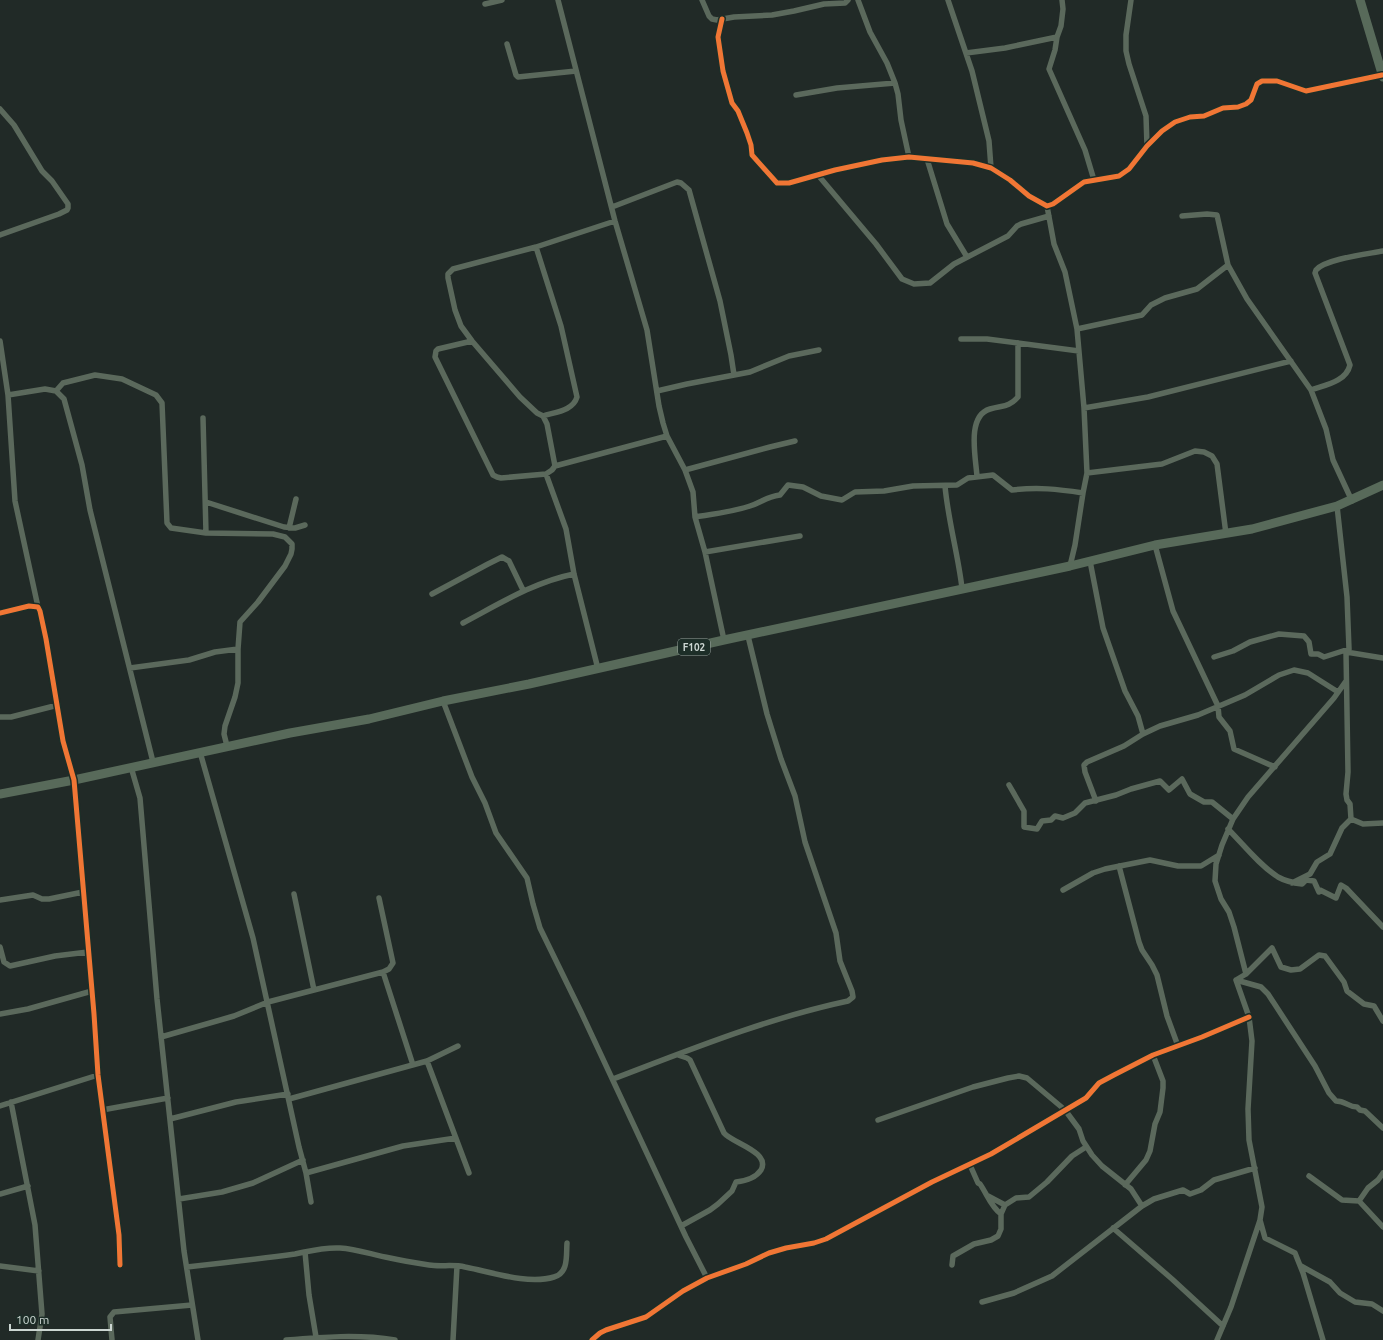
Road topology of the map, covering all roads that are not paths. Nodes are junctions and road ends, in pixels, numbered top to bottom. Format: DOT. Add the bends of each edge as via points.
graph roads {
  1 [pos="502,0"];
  2 [pos="558,0"];
  3 [pos="702,0"];
  4 [pos="848,0"];
  5 [pos="858,0"];
  6 [pos="948,0"];
  7 [pos="1062,0"];
  8 [pos="1131,0"];
  9 [pos="1360,0"];
  10 [pos="486,4"];
  11 [pos="722,19"];
  12 [pos="1057,37"];
  13 [pos="507,44"];
  14 [pos="966,53"];
  15 [pos="576,71"];
  16 [pos="1383,76"];
  17 [pos="895,83"];
  18 [pos="796,95"];
  19 [pos="0,109"];
  20 [pos="1147,146"];
  21 [pos="909,157"];
  22 [pos="927,159"];
  23 [pos="991,168"];
  24 [pos="818,175"];
  25 [pos="1094,180"];
  26 [pos="1047,206"];
  27 [pos="612,207"];
  28 [pos="1049,216"];
  29 [pos="1182,216"];
  30 [pos="616,221"];
  31 [pos="0,235"];
  32 [pos="536,247"];
  33 [pos="1383,251"];
  34 [pos="968,257"];
  35 [pos="1228,265"];
  36 [pos="1077,329"];
  37 [pos="961,339"];
  38 [pos="0,341"];
  39 [pos="472,341"];
  40 [pos="1018,343"];
  41 [pos="819,350"];
  42 [pos="1079,351"];
  43 [pos="1291,361"];
  44 [pos="2,366"];
  45 [pos="734,375"];
  46 [pos="1311,390"];
  47 [pos="56,391"];
  48 [pos="656,391"];
  49 [pos="8,394"];
  50 [pos="1084,408"];
  51 [pos="543,416"];
  52 [pos="203,418"];
  53 [pos="667,436"];
  54 [pos="795,441"];
  55 [pos="555,466"];
  56 [pos="685,470"];
  57 [pos="1087,473"];
  58 [pos="546,474"];
  59 [pos="977,477"];
  60 [pos="1383,485"];
  61 [pos="945,486"];
  62 [pos="1083,493"];
  63 [pos="296,499"];
  64 [pos="1352,501"];
  65 [pos="206,502"];
  66 [pos="1337,506"];
  67 [pos="695,517"];
  68 [pos="305,525"];
  69 [pos="289,528"];
  70 [pos="206,533"];
  71 [pos="1226,534"];
  72 [pos="800,536"];
  73 [pos="1155,545"];
  74 [pos="705,552"];
  75 [pos="1090,561"];
  76 [pos="1070,566"];
  77 [pos="574,574"];
  78 [pos="962,588"];
  79 [pos="523,590"];
  80 [pos="432,594"];
  81 [pos="38,607"];
  82 [pos="0,613"];
  83 [pos="463,623"];
  84 [pos="748,636"];
  85 [pos="724,640"];
  86 [pos="238,649"];
  87 [pos="1348,650"];
  88 [pos="1214,657"];
  89 [pos="1383,658"];
  90 [pos="130,668"];
  91 [pos="598,669"];
  92 [pos="1346,681"];
  93 [pos="1338,692"];
  94 [pos="443,701"];
  95 [pos="58,706"];
  96 [pos="1218,706"];
  97 [pos="0,717"];
  98 [pos="1143,734"];
  99 [pos="227,746"];
  100 [pos="200,752"];
  101 [pos="154,762"];
  102 [pos="132,767"];
  103 [pos="1275,767"];
  104 [pos="74,780"];
  105 [pos="1009,785"];
  106 [pos="0,794"];
  107 [pos="1096,801"];
  108 [pos="1233,819"];
  109 [pos="1351,819"];
  110 [pos="1383,823"];
  111 [pos="1228,829"];
  112 [pos="1219,855"];
  113 [pos="1119,866"];
  114 [pos="1292,883"];
  115 [pos="1063,890"];
  116 [pos="83,892"];
  117 [pos="294,894"];
  118 [pos="379,898"];
  119 [pos="0,900"];
  120 [pos="1383,927"];
  121 [pos="0,947"];
  122 [pos="88,952"];
  123 [pos="383,972"];
  124 [pos="1246,974"];
  125 [pos="1236,980"];
  126 [pos="314,990"];
  127 [pos="92,991"];
  128 [pos="268,1002"];
  129 [pos="0,1014"];
  130 [pos="1249,1017"];
  131 [pos="1383,1021"];
  132 [pos="161,1037"];
  133 [pos="458,1046"];
  134 [pos="1178,1046"];
  135 [pos="678,1054"];
  136 [pos="1153,1055"];
  137 [pos="426,1061"];
  138 [pos="413,1065"];
  139 [pos="98,1075"];
  140 [pos="613,1079"];
  141 [pos="288,1096"];
  142 [pos="168,1098"];
  143 [pos="11,1102"];
  144 [pos="0,1106"];
  145 [pos="102,1110"];
  146 [pos="1065,1110"];
  147 [pos="170,1119"];
  148 [pos="878,1120"];
  149 [pos="1383,1128"];
  150 [pos="456,1138"];
  151 [pos="1086,1146"];
  152 [pos="303,1160"];
  153 [pos="970,1165"];
  154 [pos="1255,1168"];
  155 [pos="306,1173"];
  156 [pos="469,1173"];
  157 [pos="1383,1173"];
  158 [pos="1309,1176"];
  159 [pos="1125,1185"];
  160 [pos="28,1186"];
  161 [pos="0,1194"];
  162 [pos="988,1196"];
  163 [pos="179,1199"];
  164 [pos="1359,1201"];
  165 [pos="311,1202"];
  166 [pos="1005,1205"];
  167 [pos="1142,1206"];
  168 [pos="1001,1214"];
  169 [pos="1260,1220"];
  170 [pos="681,1226"];
  171 [pos="1383,1227"];
  172 [pos="1113,1228"];
  173 [pos="567,1243"];
  174 [pos="305,1252"];
  175 [pos="120,1265"];
  176 [pos="952,1265"];
  177 [pos="0,1266"];
  178 [pos="457,1266"];
  179 [pos="1300,1266"];
  180 [pos="187,1267"];
  181 [pos="39,1271"];
  182 [pos="707,1278"];
  183 [pos="982,1302"];
  184 [pos="192,1306"];
  185 [pos="1383,1311"];
  186 [pos="1223,1326"];
  187 [pos="316,1337"];
  188 [pos="38,1340"];
  189 [pos="112,1340"];
  190 [pos="198,1340"];
  191 [pos="286,1340"];
  192 [pos="395,1340"];
  193 [pos="453,1340"];
  194 [pos="592,1340"];
  195 [pos="1217,1340"];
  196 [pos="1323,1340"];
  1 -- 10 [label="street"];
  2 -- 15 [label="street"];
  3 -- 11 [label="street" via="712,19"];
  4 -- 11 [label="street" via="845,3 824,4 772,15"];
  5 -- 17 [label="street" via="870,32"];
  6 -- 14 [label="street"];
  7 -- 12 [label="street" via="1061,26"];
  8 -- 20 [label="street" via="1126,51 1146,116"];
  9 -- 16 [label="main road"];
  11 -- 24 [label="street" via="718,37 723,71 732,103 738,111 751,145 752,155 777,183 789,183"];
  12 -- 14 [label="street"];
  12 -- 25 [label="street" via="1049,69 1085,150"];
  13 -- 15 [label="street" via="518,77"];
  14 -- 23 [label="street" via="989,141"];
  15 -- 27 [label="street"];
  16 -- 20 [label="street" via="1306,91 1277,81 1262,81 1257,84 1251,100 1246,104 1223,108 1204,116 1184,118 1162,130"];
  17 -- 18 [label="street" via="837,88"];
  17 -- 21 [label="street"];
  19 -- 31 [label="street" via="19,132 36,162 68,204 67,210 59,214"];
  20 -- 25 [label="street" via="1129,169 1118,176"];
  21 -- 22 [label="street"];
  21 -- 24 [label="street" via="882,160"];
  22 -- 23 [label="street"];
  22 -- 34 [label="street" via="947,224"];
  23 -- 26 [label="street"];
  24 -- 34 [label="street" via="876,244 902,280 914,284 930,283 954,264"];
  25 -- 26 [label="street" via="1084,182"];
  26 -- 28 [label="street"];
  27 -- 30 [label="street"];
  27 -- 45 [label="street" via="677,182 689,190 720,301"];
  28 -- 34 [label="street" via="1017,226 1008,236"];
  28 -- 36 [label="street" via="1054,244 1065,272"];
  29 -- 35 [label="street" via="1217,215"];
  30 -- 32 [label="street"];
  30 -- 48 [label="street" via="647,330"];
  32 -- 39 [label="street" via="453,269 448,274 455,310"];
  32 -- 51 [label="street" via="561,326 576,397 571,406"];
  33 -- 46 [label="street" via="1337,260 1316,270 1315,274 1350,364 1340,380"];
  35 -- 36 [label="street" via="1197,289 1165,298 1151,305 1142,315"];
  35 -- 43 [label="street" via="1247,299"];
  36 -- 42 [label="street"];
  37 -- 40 [label="street" via="987,338"];
  38 -- 44 [label="street"];
  39 -- 51 [label="street" via="520,397 536,413"];
  39 -- 58 [label="street" via="438,349 435,357 493,475 501,478"];
  40 -- 42 [label="street"];
  40 -- 59 [label="street" via="1018,396 1005,407 990,409 983,413 976,425 974,443"];
  41 -- 45 [label="street" via="794,355 750,372"];
  42 -- 50 [label="street"];
  43 -- 46 [label="street"];
  43 -- 50 [label="street" via="1148,396"];
  44 -- 49 [label="street"];
  45 -- 48 [label="street"];
  46 -- 64 [label="street" via="1326,429 1333,460"];
  47 -- 49 [label="street" via="44,389"];
  47 -- 70 [label="street" via="63,383 95,375 122,378 156,395 162,404 167,523 171,528"];
  47 -- 90 [label="street" via="64,399 82,465 90,510"];
  48 -- 53 [label="street"];
  49 -- 81 [label="street" via="15,501"];
  50 -- 57 [label="street"];
  51 -- 55 [label="street" via="548,424"];
  52 -- 65 [label="street"];
  53 -- 55 [label="street"];
  53 -- 56 [label="street"];
  54 -- 56 [label="street"];
  55 -- 58 [label="street"];
  56 -- 67 [label="street" via="693,492"];
  57 -- 62 [label="street"];
  57 -- 71 [label="street" via="1162,464 1195,451 1204,452 1212,456 1217,464"];
  58 -- 77 [label="street" via="566,529"];
  59 -- 61 [label="street" via="968,478 957,485"];
  59 -- 62 [label="street" via="993,475 1012,490 1047,488"];
  60 -- 64 [label="main road, F102"];
  61 -- 67 [label="street" via="913,486 855,492 842,500 821,496 803,487 788,485 780,495 769,496 752,505 726,513"];
  61 -- 78 [label="street"];
  62 -- 76 [label="street"];
  63 -- 69 [label="street"];
  64 -- 66 [label="main road, F102"];
  65 -- 69 [label="street"];
  65 -- 70 [label="street"];
  66 -- 71 [label="main road, F102"];
  66 -- 87 [label="street" via="1347,597"];
  67 -- 74 [label="street"];
  68 -- 69 [label="street"];
  70 -- 86 [label="street" via="273,534 285,537 292,544 291,554 284,566 240,622"];
  71 -- 73 [label="main road, F102"];
  72 -- 74 [label="street"];
  73 -- 75 [label="main road, F102"];
  73 -- 96 [label="street" via="1173,611"];
  74 -- 85 [label="street"];
  75 -- 76 [label="main road, F102"];
  75 -- 98 [label="street" via="1103,628"];
  76 -- 78 [label="main road, F102"];
  77 -- 79 [label="street"];
  77 -- 91 [label="street"];
  78 -- 84 [label="main road, F102"];
  79 -- 80 [label="street" via="509,561 502,557"];
  79 -- 83 [label="street"];
  81 -- 82 [label="street" via="29,606"];
  81 -- 95 [label="street"];
  84 -- 85 [label="main road, F102"];
  84 -- 135 [label="street" via="767,714 794,796 805,842 836,933 840,961 853,997 848,1002 805,1011"];
  85 -- 91 [label="main road, F102"];
  86 -- 90 [label="street" via="215,652 189,660"];
  86 -- 99 [label="street" via="238,683 224,734"];
  87 -- 88 [label="street" via="1324,656 1311,654 1309,642 1304,636 1279,634 1250,642"];
  87 -- 89 [label="street"];
  87 -- 92 [label="street"];
  90 -- 101 [label="street"];
  91 -- 94 [label="main road, F102"];
  92 -- 93 [label="street"];
  92 -- 109 [label="street" via="1346,794"];
  93 -- 96 [label="street" via="1308,673 1294,670"];
  93 -- 103 [label="street"];
  94 -- 99 [label="main road, F102" via="369,719"];
  94 -- 140 [label="street" via="496,833 527,878 540,928"];
  95 -- 97 [label="street" via="11,717"];
  95 -- 104 [label="street" via="63,741"];
  96 -- 98 [label="street"];
  96 -- 103 [label="street" via="1220,717 1230,731 1234,749"];
  98 -- 107 [label="street" via="1084,765"];
  99 -- 100 [label="main road, F102"];
  100 -- 101 [label="main road, F102"];
  100 -- 128 [label="street" via="253,938"];
  101 -- 102 [label="main road, F102"];
  102 -- 104 [label="main road, F102"];
  102 -- 132 [label="street" via="140,798"];
  103 -- 108 [label="street" via="1248,797"];
  104 -- 106 [label="main road, F102"];
  104 -- 116 [label="street"];
  105 -- 107 [label="street" via="1024,811 1024,827 1037,829 1042,822 1055,816 1063,818 1075,813 1085,803"];
  107 -- 108 [label="street" via="1160,780 1169,790 1182,780 1190,794 1204,802 1212,802"];
  108 -- 111 [label="street"];
  109 -- 110 [label="street" via="1363,824"];
  109 -- 114 [label="street" via="1342,828 1330,854 1317,862 1310,874"];
  111 -- 112 [label="street"];
  111 -- 114 [label="street" via="1263,865"];
  112 -- 113 [label="street" via="1201,866 1178,866 1150,860"];
  112 -- 124 [label="street" via="1215,881 1229,912"];
  113 -- 115 [label="street" via="1092,873"];
  113 -- 134 [label="street" via="1139,942 1157,975 1167,1016"];
  114 -- 120 [label="street" via="1314,881 1319,892 1320,890 1336,898 1341,886 1346,888"];
  116 -- 119 [label="street" via="49,899 33,895"];
  116 -- 122 [label="street"];
  117 -- 126 [label="street"];
  118 -- 123 [label="street" via="393,963"];
  121 -- 122 [label="street" via="4,962 10,966"];
  122 -- 127 [label="street"];
  123 -- 126 [label="street"];
  123 -- 138 [label="street"];
  124 -- 125 [label="street"];
  124 -- 131 [label="street" via="1272,948 1281,967 1290,970 1300,968 1319,955 1326,956 1344,982 1347,991 1364,1004 1374,1006"];
  125 -- 130 [label="street"];
  125 -- 149 [label="street" via="1261,987 1268,994 1336,1101 1365,1111"];
  126 -- 128 [label="street"];
  127 -- 129 [label="street"];
  127 -- 139 [label="street"];
  128 -- 132 [label="street" via="234,1016"];
  128 -- 141 [label="street"];
  130 -- 134 [label="street"];
  130 -- 154 [label="street" via="1252,1041 1249,1140"];
  132 -- 142 [label="street"];
  133 -- 137 [label="street"];
  134 -- 136 [label="street"];
  135 -- 140 [label="street"];
  135 -- 170 [label="street" via="690,1060 724,1134 754,1151 762,1165 761,1170 748,1180 736,1182 732,1191 710,1210"];
  136 -- 146 [label="street" via="1099,1084 1086,1098"];
  136 -- 159 [label="street" via="1163,1088 1160,1112 1146,1160"];
  137 -- 138 [label="street"];
  137 -- 150 [label="street"];
  138 -- 141 [label="street"];
  139 -- 143 [label="street"];
  139 -- 145 [label="street"];
  140 -- 170 [label="street"];
  141 -- 147 [label="street" via="236,1102"];
  141 -- 152 [label="street"];
  142 -- 145 [label="street"];
  142 -- 147 [label="street"];
  143 -- 144 [label="street"];
  143 -- 160 [label="street"];
  145 -- 175 [label="street" via="119,1235"];
  146 -- 148 [label="street" via="1027,1078 1019,1076 973,1087"];
  146 -- 151 [label="street" via="1079,1129"];
  146 -- 153 [label="street"];
  147 -- 163 [label="street"];
  150 -- 155 [label="street" via="403,1146"];
  150 -- 156 [label="street"];
  151 -- 159 [label="street" via="1102,1166"];
  151 -- 166 [label="street" via="1028,1197 1016,1198"];
  152 -- 155 [label="street"];
  152 -- 163 [label="street" via="253,1183 222,1192"];
  153 -- 162 [label="street" via="978,1183"];
  153 -- 182 [label="street" via="932,1182 826,1239 769,1253"];
  154 -- 167 [label="street" via="1214,1180 1201,1190 1190,1194 1183,1190 1177,1191"];
  154 -- 169 [label="street" via="1262,1207"];
  155 -- 165 [label="street"];
  157 -- 164 [label="street"];
  158 -- 164 [label="street" via="1342,1200"];
  159 -- 167 [label="street" via="1131,1189"];
  160 -- 161 [label="street"];
  160 -- 181 [label="street"];
  162 -- 166 [label="street"];
  162 -- 168 [label="street" via="995,1210"];
  163 -- 180 [label="street"];
  164 -- 171 [label="street"];
  166 -- 168 [label="street"];
  167 -- 172 [label="street"];
  168 -- 176 [label="street" via="1001,1229 998,1236 974,1244 953,1256"];
  169 -- 179 [label="street" via="1265,1238 1295,1253"];
  169 -- 186 [label="street"];
  170 -- 182 [label="street"];
  172 -- 183 [label="street" via="1052,1276 1014,1293"];
  172 -- 186 [label="street"];
  173 -- 178 [label="street" via="566,1265 555,1277 528,1280"];
  174 -- 178 [label="street" via="324,1248 357,1250 432,1265"];
  174 -- 180 [label="street"];
  174 -- 187 [label="street"];
  177 -- 181 [label="street"];
  178 -- 193 [label="street"];
  179 -- 185 [label="street" via="1330,1282 1340,1293 1355,1302 1372,1304"];
  179 -- 196 [label="street"];
  180 -- 184 [label="street"];
  181 -- 188 [label="street" via="42,1314"];
  182 -- 194 [label="street" via="646,1317 606,1330"];
  184 -- 189 [label="street" via="114,1312 110,1317"];
  184 -- 190 [label="street"];
  186 -- 195 [label="street"];
  187 -- 191 [label="street"];
  187 -- 192 [label="street" via="372,1336"];
}
